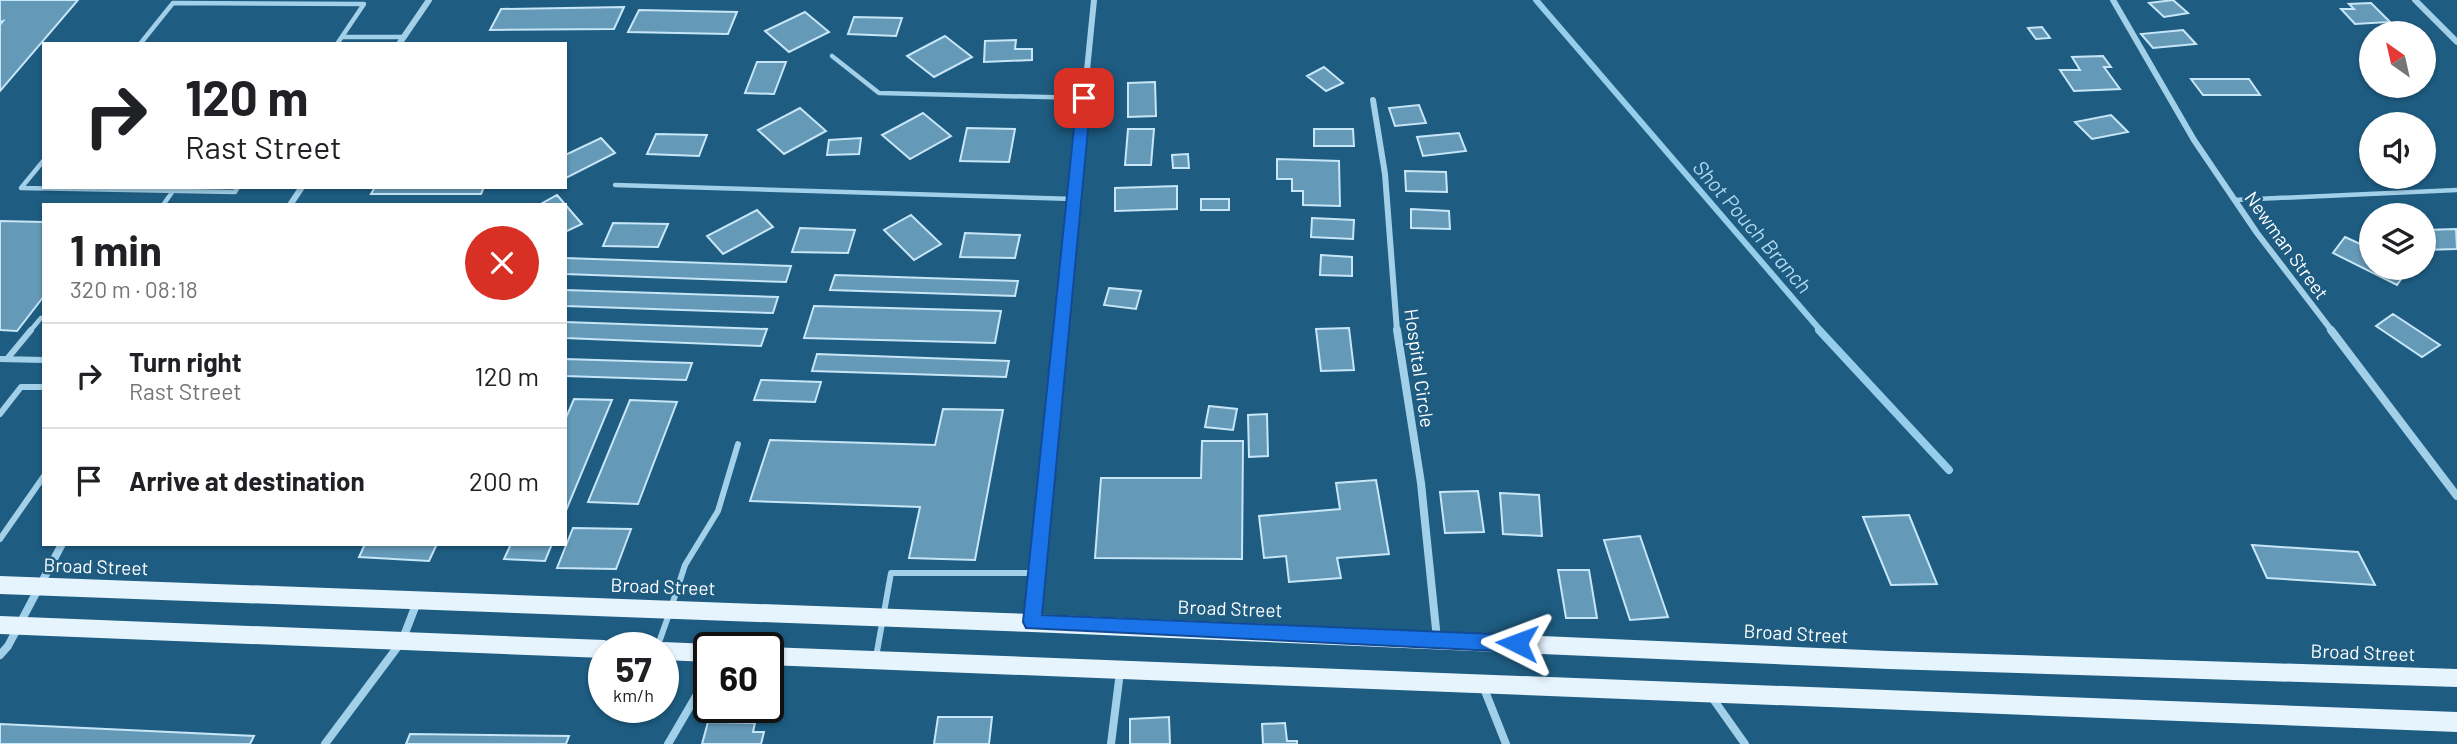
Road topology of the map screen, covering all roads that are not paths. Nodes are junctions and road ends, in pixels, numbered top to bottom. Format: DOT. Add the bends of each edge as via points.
graph roads {
  1 [pos="429,0"];
  2 [pos="1094,0"];
  3 [pos="2113,0"];
  4 [pos="2415,0"];
  5 [pos="342,37"];
  6 [pos="404,37"];
  7 [pos="142,42"];
  8 [pos="338,42"];
  9 [pos="400,42"];
  10 [pos="2457,43"];
  11 [pos="832,56"];
  12 [pos="1084,98"];
  13 [pos="1373,100"];
  14 [pos="42,162"];
  15 [pos="615,185"];
  16 [pos="42,188"];
  17 [pos="72,189"];
  18 [pos="237,189"];
  19 [pos="2457,190"];
  20 [pos="173,191"];
  21 [pos="1074,200"];
  22 [pos="2234,200"];
  23 [pos="164,203"];
  24 [pos="41,318"];
  25 [pos="0,359"];
  26 [pos="8,359"];
  27 [pos="42,360"];
  28 [pos="42,387"];
  29 [pos="0,414"];
  30 [pos="738,444"];
  31 [pos="42,479"];
  32 [pos="2457,496"];
  33 [pos="0,539"];
  34 [pos="61,546"];
  35 [pos="1038,573"];
  36 [pos="0,585"];
  37 [pos="40,586"];
  38 [pos="418,599"];
  39 [pos="670,609"];
  40 [pos="883,617"];
  41 [pos="1032,622"];
  42 [pos="9,626"];
  43 [pos="662,632"];
  44 [pos="1437,640"];
  45 [pos="402,641"];
  46 [pos="588,648"];
  47 [pos="0,655"];
  48 [pos="784,657"];
  49 [pos="876,660"];
  50 [pos="1121,670"];
  51 [pos="2457,678"];
  52 [pos="1483,685"];
  53 [pos="1711,695"];
  54 [pos="693,701"];
  55 [pos="2457,722"];
  56 [pos="325,744"];
  57 [pos="668,744"];
  58 [pos="1111,744"];
  59 [pos="1506,744"];
  60 [pos="1745,744"];
  1 -- 6 [label="street"];
  2 -- 12 [label="street"];
  3 -- 22 [label="street, Newman Street"];
  4 -- 10 [label="street"];
  5 -- 6 [label="lane"];
  5 -- 7 [label="lane" via="364,4 173,3"];
  5 -- 8 [label="lane"];
  6 -- 9 [label="street"];
  11 -- 12 [label="lane" via="879,93"];
  12 -- 21 [label="street"];
  13 -- 44 [label="street, Hospital Circle" via="1385,174 1398,348 1420,483"];
  14 -- 16 [label="lane" via="21,188"];
  15 -- 21 [label="lane"];
  17 -- 20 [label="lane"];
  18 -- 20 [label="lane"];
  19 -- 22 [label="lane"];
  20 -- 23 [label="lane"];
  21 -- 35 [label="street"];
  22 -- 32 [label="street, Newman Street"];
  24 -- 26 [label="lane"];
  25 -- 26 [label="lane"];
  26 -- 27 [label="lane"];
  28 -- 29 [label="lane" via="21,387"];
  30 -- 39 [label="lane" via="718,511 685,565"];
  31 -- 33 [label="lane"];
  34 -- 37 [label="street"];
  35 -- 40 [label="lane" via="891,573"];
  35 -- 41 [label="street"];
  36 -- 37 [label="main road, Broad Street"];
  37 -- 38 [label="main road, Broad Street"];
  37 -- 42 [label="street"];
  38 -- 39 [label="main road, Broad Street"];
  38 -- 45 [label="street"];
  39 -- 40 [label="main road, Broad Street"];
  39 -- 43 [label="lane"];
  40 -- 41 [label="main road, Broad Street"];
  40 -- 49 [label="lane"];
  41 -- 44 [label="main road, Broad Street"];
  42 -- 45 [label="main road"];
  42 -- 47 [label="street"];
  44 -- 51 [label="main road, Broad Street"];
  45 -- 46 [label="main road"];
  45 -- 56 [label="street"];
  48 -- 49 [label="main road"];
  49 -- 50 [label="main road"];
  50 -- 52 [label="main road"];
  50 -- 58 [label="street"];
  52 -- 53 [label="main road"];
  52 -- 59 [label="street"];
  53 -- 55 [label="main road"];
  53 -- 60 [label="street"];
  54 -- 57 [label="street"];
}
